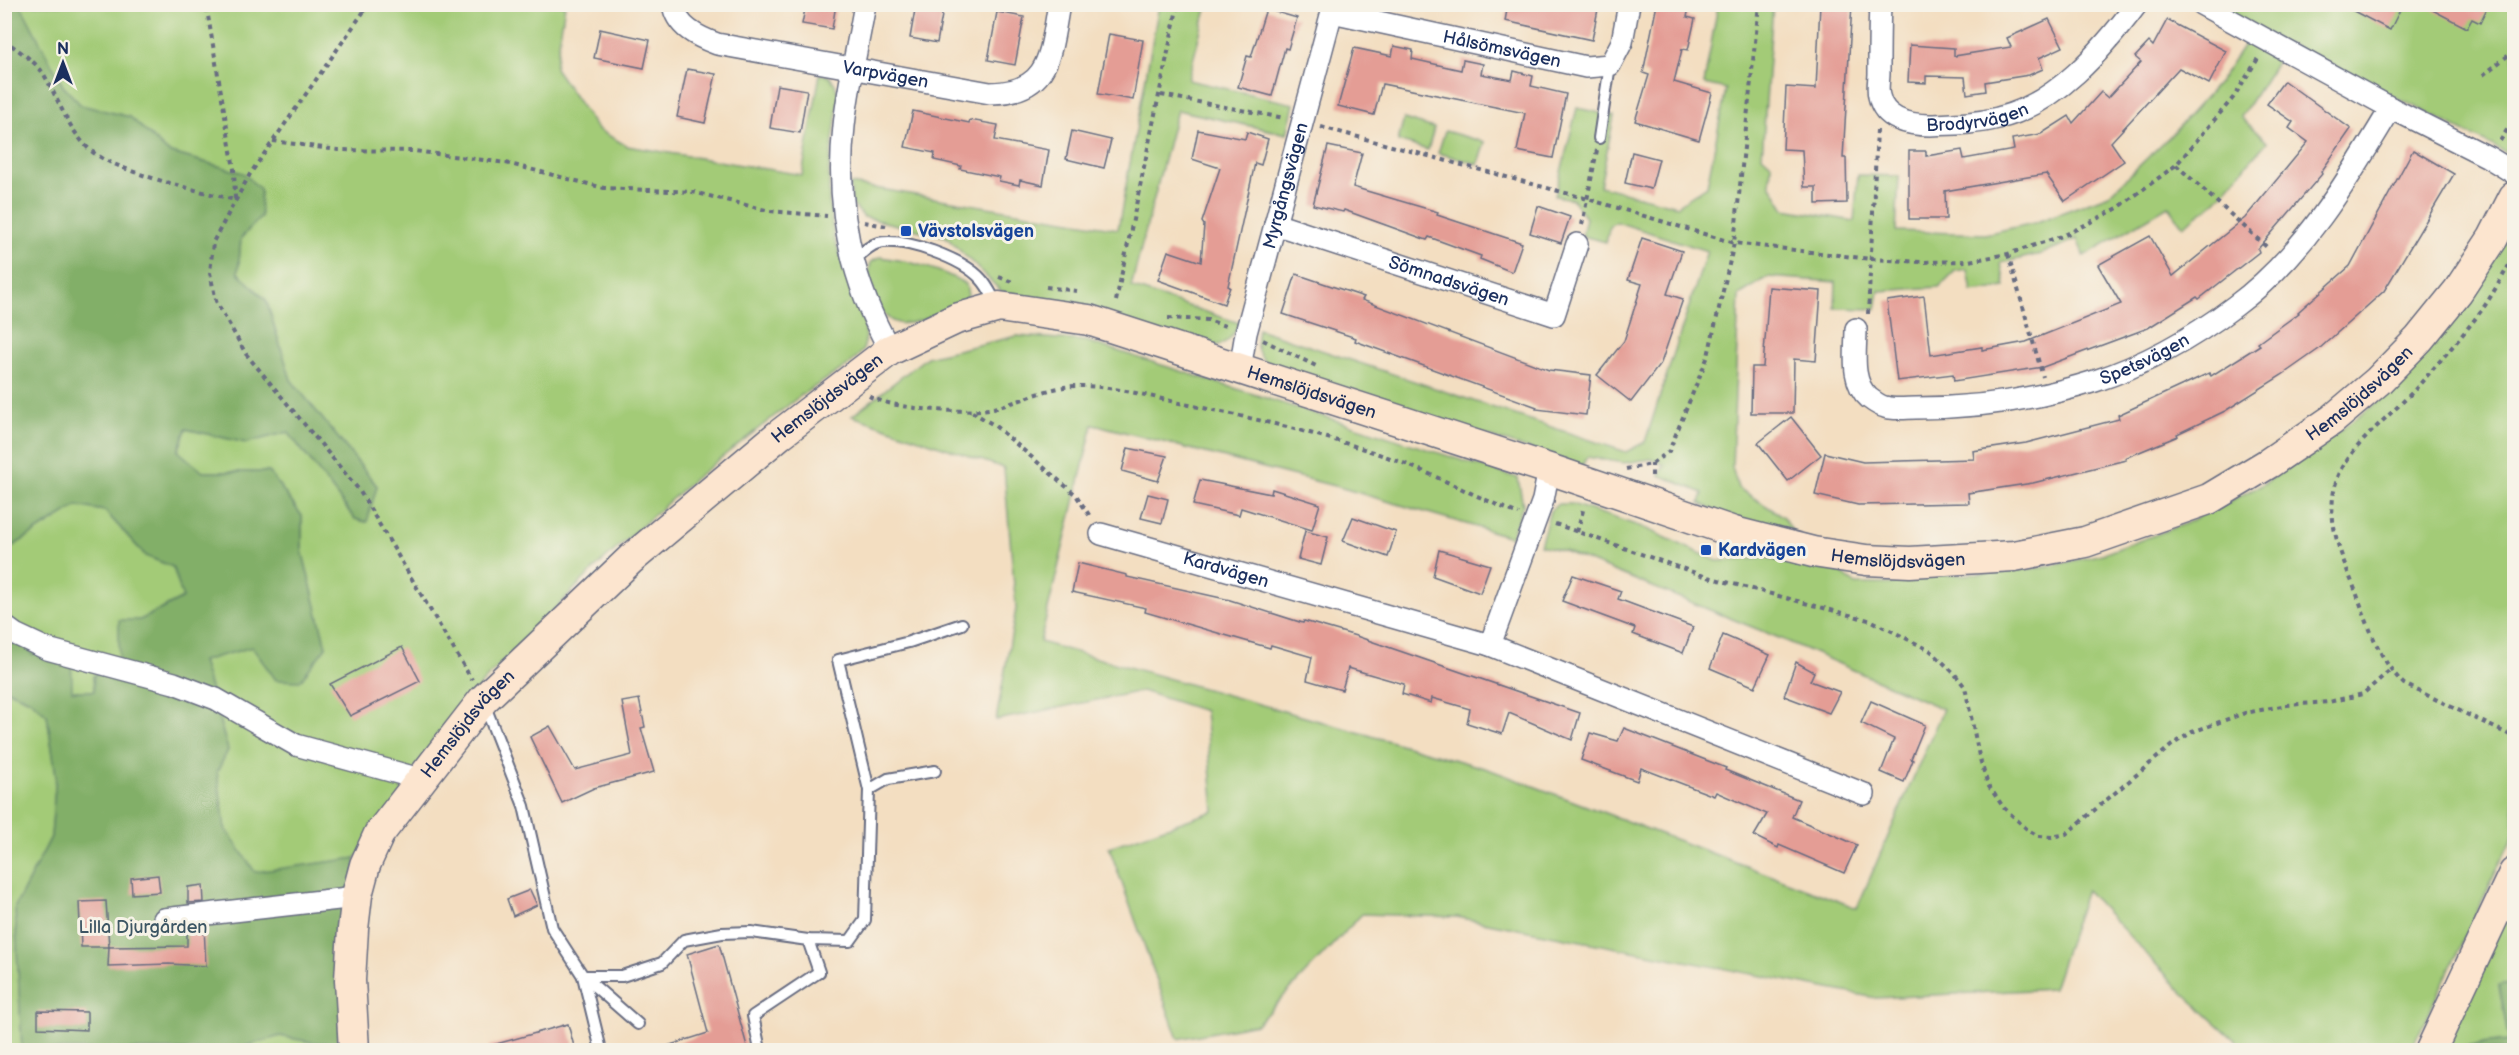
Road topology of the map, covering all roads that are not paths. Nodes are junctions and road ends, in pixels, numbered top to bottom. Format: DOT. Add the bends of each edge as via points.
graph roads {
  1 [pos="673,4"];
  2 [pos="865,4"];
  3 [pos="1059,4"];
  4 [pos="1629,4"];
  5 [pos="1881,4"];
  6 [pos="2137,4"];
  7 [pos="2200,4"];
  8 [pos="1333,8"];
  9 [pos="1611,65"];
  10 [pos="854,67"];
  11 [pos="2391,108"];
  12 [pos="1599,138"];
  13 [pos="2514,174"];
  14 [pos="2514,197"];
  15 [pos="1275,224"];
  16 [pos="1577,244"];
  17 [pos="852,262"];
  18 [pos="999,307"];
  19 [pos="1856,329"];
  20 [pos="890,350"];
  21 [pos="1240,369"];
  22 [pos="1549,469"];
  23 [pos="1101,534"];
  24 [pos="962,624"];
  25 [pos="4,626"];
  26 [pos="1491,645"];
  27 [pos="483,700"];
  28 [pos="935,771"];
  29 [pos="420,779"];
  30 [pos="869,790"];
  31 [pos="1864,794"];
  32 [pos="2514,873"];
  33 [pos="356,897"];
  34 [pos="164,919"];
  35 [pos="808,940"];
  36 [pos="583,976"];
  37 [pos="638,1024"];
  38 [pos="354,1050"];
  39 [pos="601,1050"];
  40 [pos="760,1050"];
  41 [pos="2431,1050"];
  1 -- 10 [label="street, Varpvägen" via="691,34 717,44"];
  2 -- 10 [label="street"];
  3 -- 10 [label="street, Varpvägen" via="1044,70 1020,90 990,93"];
  4 -- 9 [label="street" via="1622,42"];
  5 -- 6 [label="street, Brodyrvägen" via="1878,96 1892,115 1914,125 1973,123 2001,118 2029,106 2068,82"];
  7 -- 11 [label="street"];
  8 -- 9 [label="street, Hålsömsvägen" via="1586,67"];
  8 -- 15 [label="street, Myrgångsvägen"];
  9 -- 12 [label="lane"];
  10 -- 17 [label="street" via="844,126 842,176"];
  11 -- 13 [label="street"];
  11 -- 19 [label="street, Spetsvägen" via="2324,214 2283,263 2236,306 2193,334 2096,381 1993,403 1885,407 1860,388"];
  14 -- 22 [label="street, Hemslöjdsvägen" via="2493,238 2419,339 2378,381 2331,420 2209,499 2085,542 2014,556 1910,562 1866,560 1813,552 1734,532"];
  15 -- 16 [label="street, Sömnadsvägen" via="1554,315"];
  15 -- 21 [label="street, Myrgångsvägen"];
  17 -- 18 [label="lane" via="879,243 937,253 982,279"];
  17 -- 20 [label="street" via="874,322"];
  18 -- 20 [label="street, Hemslöjdsvägen" via="956,319"];
  18 -- 21 [label="street, Hemslöjdsvägen" via="1089,320"];
  20 -- 27 [label="street, Hemslöjdsvägen" via="779,435 631,559"];
  21 -- 22 [label="street, Hemslöjdsvägen"];
  22 -- 26 [label="street" via="1543,500"];
  23 -- 26 [label="street, Kardvägen"];
  24 -- 30 [label="lane" via="838,660"];
  25 -- 29 [label="street" via="47,649 174,683 216,699 296,745"];
  26 -- 31 [label="street, Kardvägen"];
  27 -- 29 [label="street, Hemslöjdsvägen"];
  27 -- 36 [label="lane" via="524,806 552,928"];
  28 -- 30 [label="lane" via="888,779"];
  29 -- 33 [label="street, Hemslöjdsvägen" via="379,834"];
  30 -- 35 [label="lane" via="865,921 850,941"];
  32 -- 41 [label="street"];
  33 -- 34 [label="street"];
  33 -- 38 [label="street, Hemslöjdsvägen" via="350,980"];
  35 -- 36 [label="lane" via="751,932 722,933 684,940 662,963 622,976"];
  35 -- 40 [label="lane" via="819,972 753,1016"];
  36 -- 37 [label="lane"];
  36 -- 39 [label="lane"];
}
